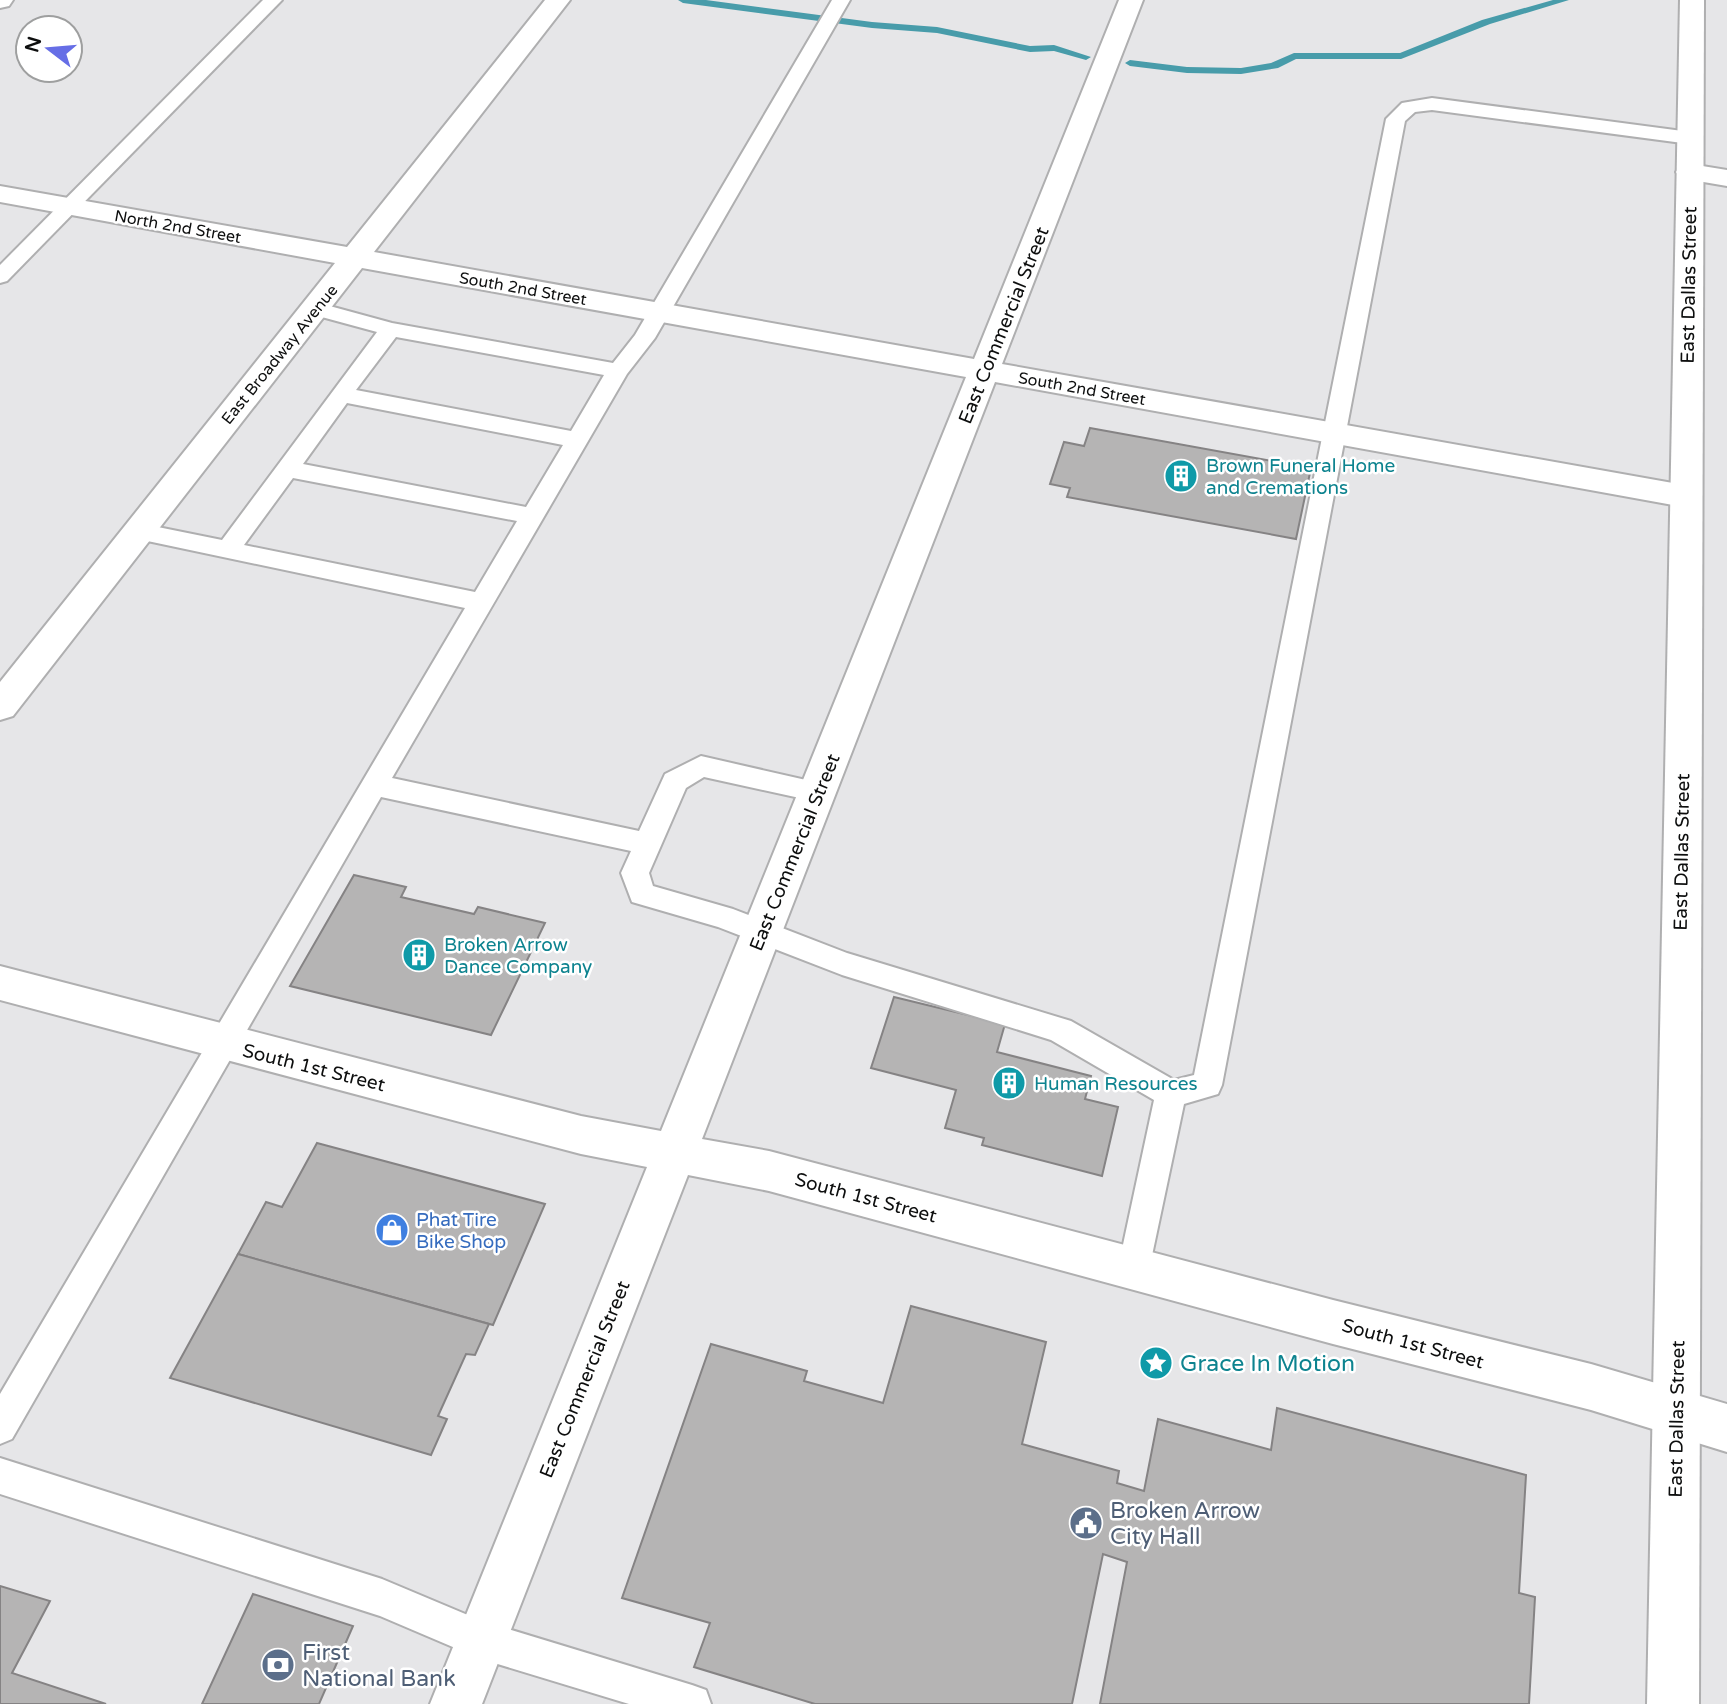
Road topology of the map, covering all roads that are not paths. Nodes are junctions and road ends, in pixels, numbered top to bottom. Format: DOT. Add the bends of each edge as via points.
graph roads {
  1 [pos="273,0"];
  2 [pos="558,0"];
  3 [pos="841,0"];
  4 [pos="1131,0"];
  5 [pos="1692,0"];
  6 [pos="1690,138"];
  7 [pos="1690,172"];
  8 [pos="1727,178"];
  9 [pos="0,194"];
  10 [pos="71,207"];
  11 [pos="355,258"];
  12 [pos="0,278"];
  13 [pos="315,308"];
  14 [pos="659,313"];
  15 [pos="390,329"];
  16 [pos="985,369"];
  17 [pos="618,371"];
  18 [pos="342,394"];
  19 [pos="1334,432"];
  20 [pos="577,440"];
  21 [pos="288,469"];
  22 [pos="1684,496"];
  23 [pos="532,516"];
  24 [pos="138,531"];
  25 [pos="229,550"];
  26 [pos="481,602"];
  27 [pos="0,707"];
  28 [pos="375,785"];
  29 [pos="818,792"];
  30 [pos="649,844"];
  31 [pos="762,931"];
  32 [pos="0,983"];
  33 [pos="223,1044"];
  34 [pos="1171,1094"];
  35 [pos="674,1153"];
  36 [pos="1135,1268"];
  37 [pos="1676,1412"];
  38 [pos="0,1427"];
  39 [pos="1727,1429"];
  40 [pos="0,1476"];
  41 [pos="481,1640"];
  42 [pos="456,1704"];
  43 [pos="692,1704"];
  44 [pos="1673,1704"];
  1 -- 10 [label="lane"];
  2 -- 11 [label="street, East Broadway Avenue"];
  3 -- 14 [label="lane"];
  4 -- 16 [label="street, East Commercial Street"];
  5 -- 6 [label="street, East Dallas Street"];
  6 -- 7 [label="street, East Dallas Street"];
  6 -- 19 [label="lane" via="1448,105 1421,104 1402,111 1396,119"];
  7 -- 8 [label="street"];
  7 -- 22 [label="street, East Dallas Street"];
  9 -- 10 [label="street, North 2nd Street"];
  10 -- 11 [label="street, North 2nd Street"];
  10 -- 12 [label="lane"];
  11 -- 13 [label="street, East Broadway Avenue"];
  11 -- 14 [label="street, South 2nd Street"];
  13 -- 15 [label="lane"];
  13 -- 24 [label="street, East Broadway Avenue"];
  14 -- 16 [label="street, South 2nd Street"];
  14 -- 17 [label="lane"];
  15 -- 17 [label="lane"];
  15 -- 18 [label="lane"];
  16 -- 19 [label="street, South 2nd Street"];
  16 -- 29 [label="street, East Commercial Street"];
  17 -- 20 [label="lane"];
  18 -- 20 [label="lane"];
  18 -- 21 [label="lane"];
  19 -- 22 [label="street, South 2nd Street"];
  19 -- 34 [label="lane" via="1207,1085"];
  20 -- 23 [label="lane"];
  21 -- 23 [label="lane"];
  21 -- 25 [label="lane"];
  22 -- 37 [label="street, East Dallas Street"];
  23 -- 26 [label="lane"];
  24 -- 25 [label="lane"];
  24 -- 27 [label="street, East Broadway Avenue"];
  25 -- 26 [label="lane"];
  26 -- 28 [label="lane"];
  28 -- 30 [label="lane"];
  28 -- 33 [label="lane"];
  29 -- 30 [label="lane" via="701,766 675,781"];
  29 -- 31 [label="street, East Commercial Street"];
  30 -- 31 [label="lane" via="635,873 642,894"];
  31 -- 34 [label="lane" via="842,963 1060,1030"];
  31 -- 35 [label="street, East Commercial Street"];
  32 -- 33 [label="street, South 1st Street"];
  33 -- 35 [label="street, South 1st Street" via="581,1135"];
  33 -- 38 [label="lane"];
  34 -- 36 [label="lane"];
  35 -- 36 [label="street, South 1st Street" via="769,1171"];
  35 -- 41 [label="street, East Commercial Street"];
  36 -- 37 [label="street, South 1st Street"];
  37 -- 39 [label="street, South 1st Street"];
  37 -- 44 [label="street, East Dallas Street"];
  40 -- 41 [label="lane" via="382,1598"];
  41 -- 42 [label="street, East Commercial Street"];
  41 -- 43 [label="lane"];
}
